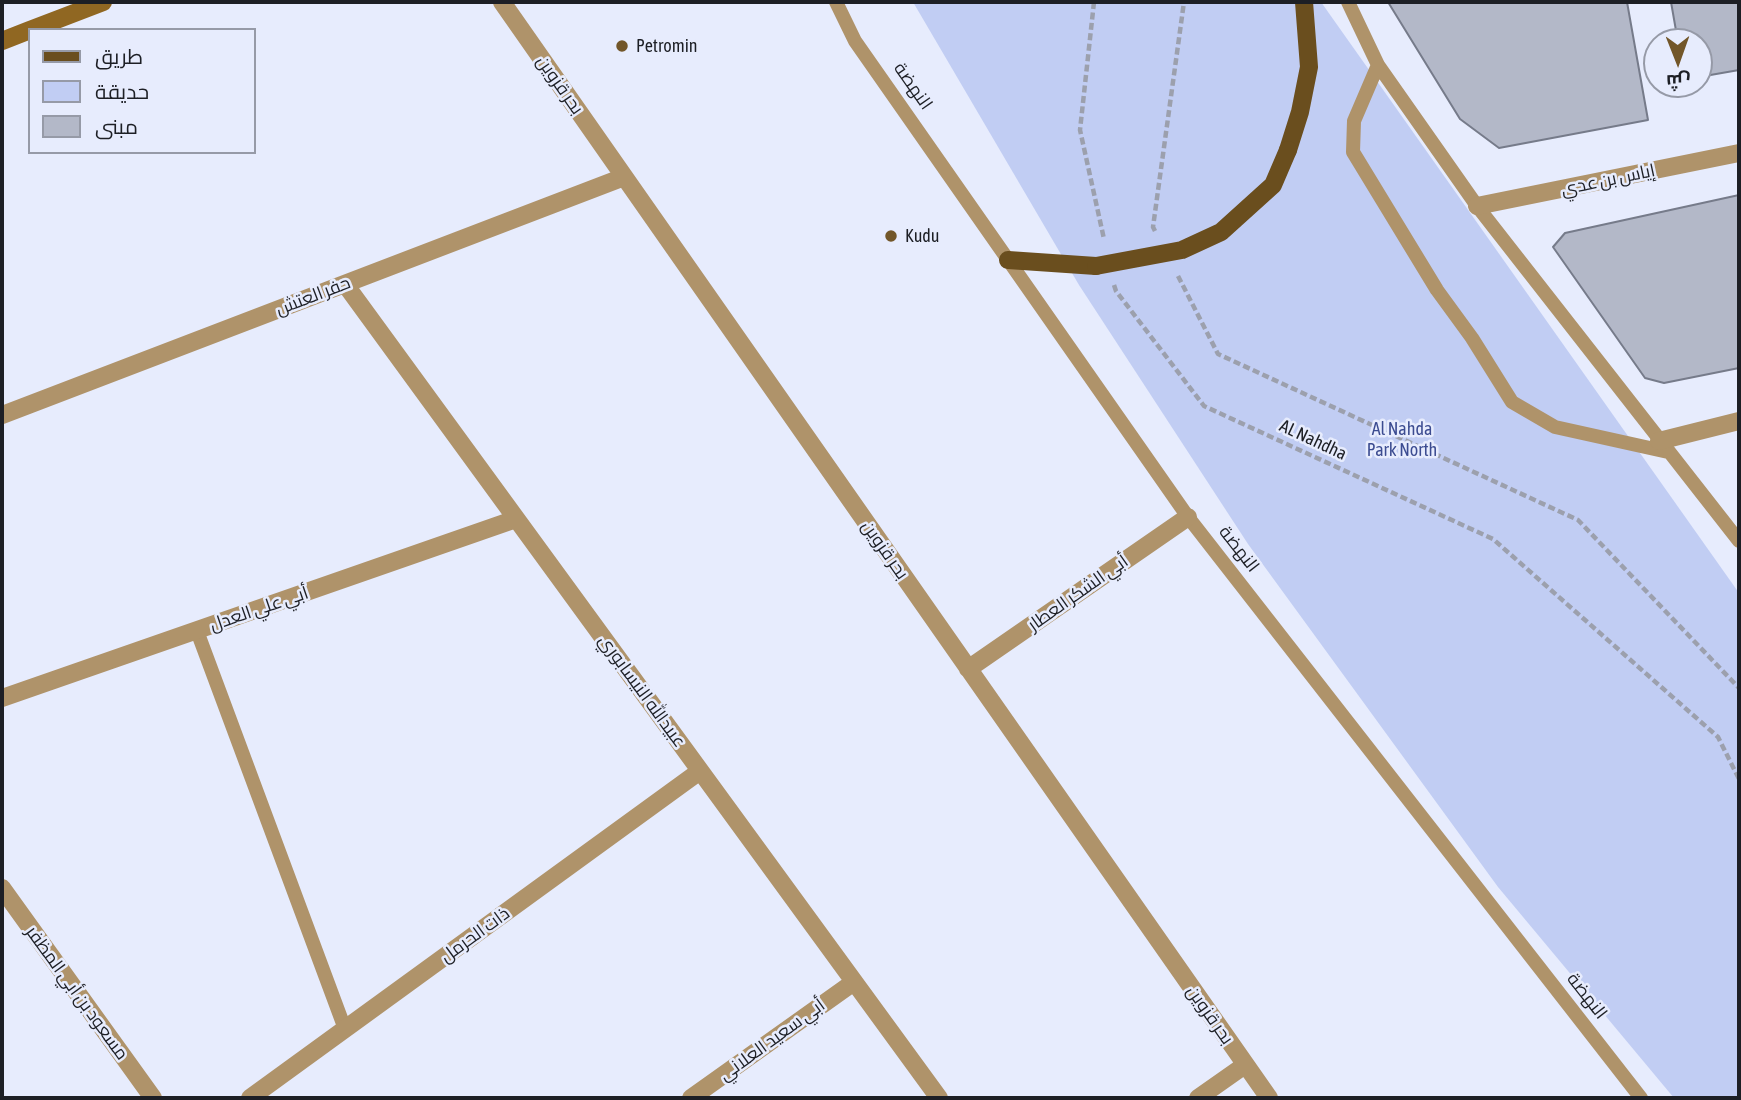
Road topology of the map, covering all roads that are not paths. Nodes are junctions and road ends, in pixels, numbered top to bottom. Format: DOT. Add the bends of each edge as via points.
graph roads {
  1 [pos="103,2"];
  2 [pos="502,2"];
  3 [pos="836,2"];
  4 [pos="1304,2"];
  5 [pos="1348,2"];
  6 [pos="35,28"];
  7 [pos="28,31"];
  8 [pos="2,41"];
  9 [pos="1378,65"];
  10 [pos="1739,153"];
  11 [pos="624,177"];
  12 [pos="1477,206"];
  13 [pos="1008,260"];
  14 [pos="345,284"];
  15 [pos="2,415"];
  16 [pos="1739,421"];
  17 [pos="1664,446"];
  18 [pos="1188,517"];
  19 [pos="516,519"];
  20 [pos="1739,541"];
  21 [pos="197,631"];
  22 [pos="968,669"];
  23 [pos="2,698"];
  24 [pos="701,771"];
  25 [pos="2,888"];
  26 [pos="854,982"];
  27 [pos="345,1029"];
  28 [pos="1245,1065"];
  29 [pos="153,1098"];
  30 [pos="250,1098"];
  31 [pos="691,1098"];
  32 [pos="939,1098"];
  33 [pos="1198,1098"];
  34 [pos="1269,1098"];
  35 [pos="1641,1098"];
  1 -- 6 [label="street"];
  2 -- 11 [label="street, بحر قزوين"];
  3 -- 13 [label="lane, النهضة" via="855,41"];
  4 -- 13 [label="main road, bridge" via="1309,66 1288,150 1273,185 1222,232 1182,250 1096,266"];
  5 -- 9 [label="lane"];
  7 -- 8 [label="street"];
  9 -- 12 [label="lane"];
  9 -- 17 [label="lane" via="1354,121 1353,152 1437,290 1513,402 1555,428"];
  10 -- 12 [label="street, إياس بن عدي"];
  11 -- 14 [label="street, حفر العتش"];
  11 -- 22 [label="street, بحر قزوين"];
  12 -- 17 [label="lane"];
  13 -- 18 [label="lane, النهضة"];
  14 -- 15 [label="street, حفر العتش"];
  14 -- 19 [label="street, عبيدالله النيسابوري"];
  16 -- 17 [label="street"];
  17 -- 20 [label="lane"];
  18 -- 22 [label="street, أبي الشكر العطار"];
  18 -- 35 [label="lane, النهضة"];
  19 -- 21 [label="street, أبي علي العدل"];
  19 -- 24 [label="street, عبيدالله النيسابوري"];
  21 -- 23 [label="street, أبي علي العدل"];
  21 -- 27 [label="lane"];
  22 -- 28 [label="street, بحر قزوين"];
  24 -- 26 [label="street, عبيدالله النيسابوري"];
  24 -- 27 [label="street, ذات الحرمل"];
  25 -- 29 [label="street, مسعود بن أبي المظفر"];
  26 -- 31 [label="street, أبي سعيد العلاني"];
  26 -- 32 [label="street, عبيدالله النيسابوري"];
  27 -- 30 [label="street, ذات الحرمل"];
  28 -- 33 [label="street"];
  28 -- 34 [label="street, بحر قزوين"];
}
